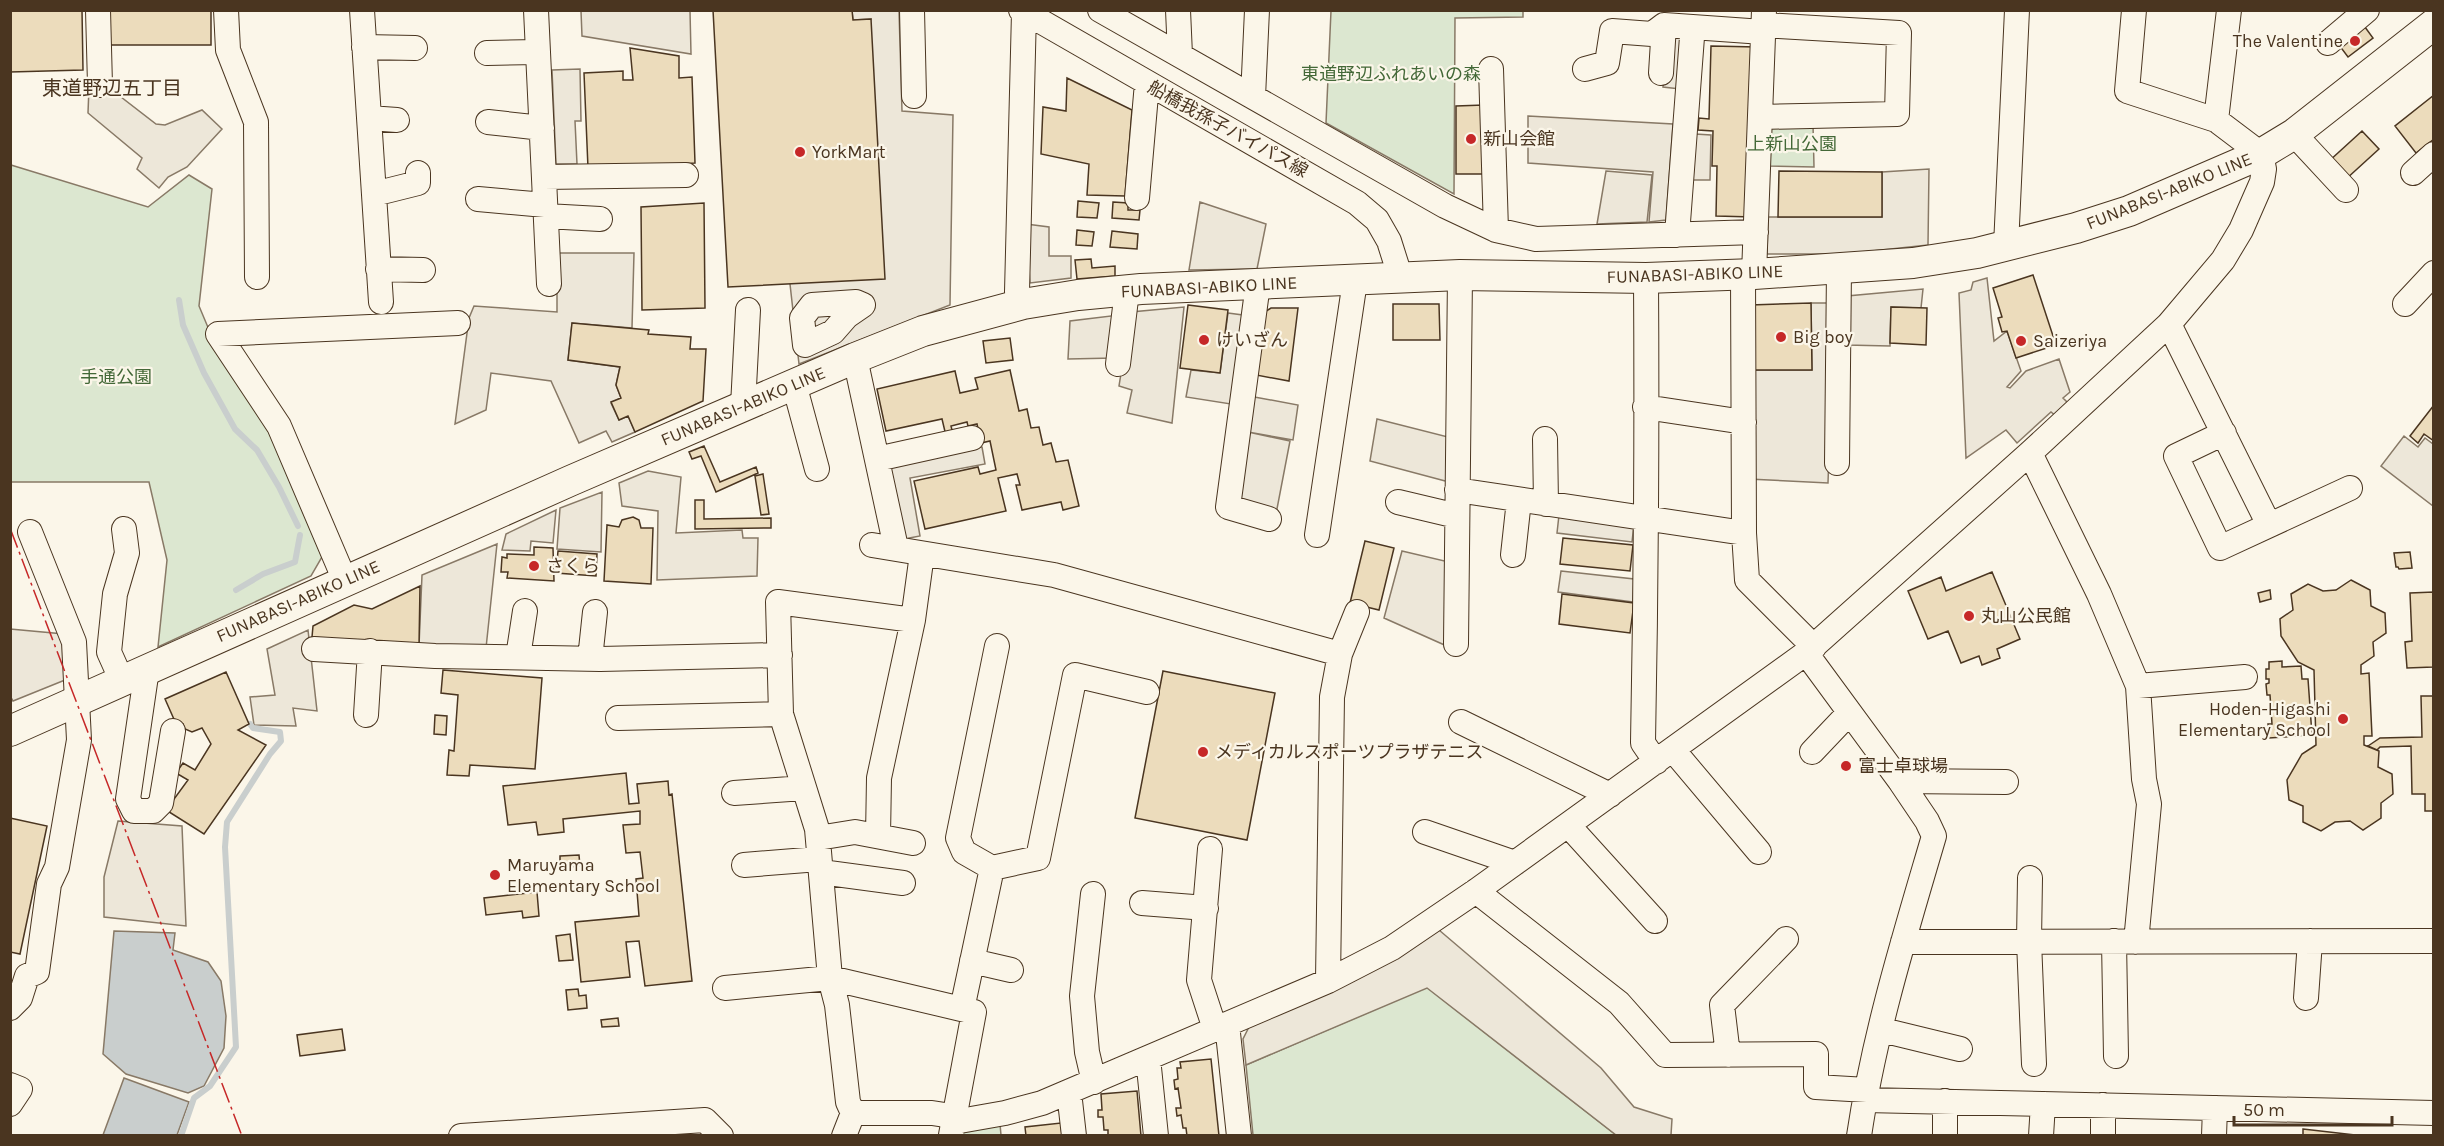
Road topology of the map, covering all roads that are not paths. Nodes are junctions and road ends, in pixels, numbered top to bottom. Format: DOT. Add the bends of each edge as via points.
graph roads {
  1 [pos="98,10"];
  2 [pos="226,10"];
  3 [pos="362,10"];
  4 [pos="536,10"];
  5 [pos="912,10"];
  6 [pos="1100,10"];
  7 [pos="1178,10"];
  8 [pos="1257,10"];
  9 [pos="2017,10"];
  10 [pos="2134,10"];
  11 [pos="2229,10"];
  12 [pos="1022,11"];
  13 [pos="2353,15"];
  14 [pos="1764,23"];
  15 [pos="2433,24"];
  16 [pos="1664,25"];
  17 [pos="1692,37"];
  18 [pos="2328,43"];
  19 [pos="364,47"];
  20 [pos="415,48"];
  21 [pos="538,52"];
  22 [pos="488,53"];
  23 [pos="1180,56"];
  24 [pos="1491,69"];
  25 [pos="1585,69"];
  26 [pos="1661,73"];
  27 [pos="1147,83"];
  28 [pos="99,85"];
  29 [pos="914,96"];
  30 [pos="1253,97"];
  31 [pos="369,117"];
  32 [pos="1761,117"];
  33 [pos="397,120"];
  34 [pos="2216,120"];
  35 [pos="488,122"];
  36 [pos="542,128"];
  37 [pos="2294,134"];
  38 [pos="2261,154"];
  39 [pos="2433,154"];
  40 [pos="418,173"];
  41 [pos="2413,173"];
  42 [pos="686,175"];
  43 [pos="544,177"];
  44 [pos="2346,190"];
  45 [pos="374,194"];
  46 [pos="1137,198"];
  47 [pos="478,199"];
  48 [pos="546,211"];
  49 [pos="600,219"];
  50 [pos="1496,230"];
  51 [pos="1756,232"];
  52 [pos="1677,235"];
  53 [pos="2006,246"];
  54 [pos="378,269"];
  55 [pos="1839,269"];
  56 [pos="423,270"];
  57 [pos="2433,273"];
  58 [pos="1749,274"];
  59 [pos="1460,275"];
  60 [pos="257,277"];
  61 [pos="1646,278"];
  62 [pos="1401,279"];
  63 [pos="1355,281"];
  64 [pos="549,284"];
  65 [pos="1258,285"];
  66 [pos="1127,291"];
  67 [pos="381,302"];
  68 [pos="1023,304"];
  69 [pos="2405,304"];
  70 [pos="748,310"];
  71 [pos="458,323"];
  72 [pos="2169,324"];
  73 [pos="855,358"];
  74 [pos="1118,364"];
  75 [pos="794,384"];
  76 [pos="743,406"];
  77 [pos="1645,407"];
  78 [pos="1744,422"];
  79 [pos="2224,433"];
  80 [pos="972,438"];
  81 [pos="1545,440"];
  82 [pos="2030,453"];
  83 [pos="877,459"];
  84 [pos="1837,463"];
  85 [pos="818,469"];
  86 [pos="2350,488"];
  87 [pos="1457,490"];
  88 [pos="1520,500"];
  89 [pos="1398,502"];
  90 [pos="1546,504"];
  91 [pos="1457,516"];
  92 [pos="1269,519"];
  93 [pos="1647,520"];
  94 [pos="2269,525"];
  95 [pos="124,529"];
  96 [pos="30,532"];
  97 [pos="1744,533"];
  98 [pos="1317,535"];
  99 [pos="922,554"];
  100 [pos="1513,555"];
  101 [pos="340,569"];
  102 [pos="525,611"];
  103 [pos="595,612"];
  104 [pos="1357,612"];
  105 [pos="913,620"];
  106 [pos="1456,644"];
  107 [pos="997,646"];
  108 [pos="314,649"];
  109 [pos="1810,650"];
  110 [pos="370,651"];
  111 [pos="1340,654"];
  112 [pos="780,655"];
  113 [pos="518,657"];
  114 [pos="590,659"];
  115 [pos="134,675"];
  116 [pos="2245,677"];
  117 [pos="2138,686"];
  118 [pos="1147,692"];
  119 [pos="76,702"];
  120 [pos="1849,713"];
  121 [pos="781,714"];
  122 [pos="366,715"];
  123 [pos="618,718"];
  124 [pos="1461,722"];
  125 [pos="10,731"];
  126 [pos="173,731"];
  127 [pos="1812,752"];
  128 [pos="1665,756"];
  129 [pos="1899,781"];
  130 [pos="2007,782"];
  131 [pos="804,788"];
  132 [pos="734,793"];
  133 [pos="1610,795"];
  134 [pos="1568,825"];
  135 [pos="1425,831"];
  136 [pos="878,836"];
  137 [pos="913,843"];
  138 [pos="1210,849"];
  139 [pos="1759,852"];
  140 [pos="819,856"];
  141 [pos="1515,863"];
  142 [pos="744,865"];
  143 [pos="992,868"];
  144 [pos="2030,878"];
  145 [pos="903,883"];
  146 [pos="1476,891"];
  147 [pos="1093,894"];
  148 [pos="1142,903"];
  149 [pos="1206,908"];
  150 [pos="1655,921"];
  151 [pos="1786,939"];
  152 [pos="2029,941"];
  153 [pos="2310,941"];
  154 [pos="2433,941"];
  155 [pos="1903,942"];
  156 [pos="2125,942"];
  157 [pos="972,961"];
  158 [pos="1011,970"];
  159 [pos="830,978"];
  160 [pos="1328,981"];
  161 [pos="725,988"];
  162 [pos="2306,998"];
  163 [pos="10,1008"];
  164 [pos="962,1009"];
  165 [pos="1221,1027"];
  166 [pos="1882,1030"];
  167 [pos="1960,1049"];
  168 [pos="1728,1055"];
  169 [pos="2116,1056"];
  170 [pos="1148,1058"];
  171 [pos="2034,1064"];
  172 [pos="1094,1082"];
  173 [pos="10,1085"];
  174 [pos="1070,1092"];
  175 [pos="1866,1095"];
  176 [pos="1945,1101"];
  177 [pos="10,1104"];
  178 [pos="2043,1104"];
  179 [pos="2103,1105"];
  180 [pos="2215,1108"];
  181 [pos="853,1113"];
  182 [pos="2433,1113"];
  183 [pos="1006,1124"];
  184 [pos="952,1129"];
  185 [pos="461,1136"];
  186 [pos="721,1136"];
  187 [pos="844,1136"];
  188 [pos="1074,1136"];
  189 [pos="1156,1136"];
  190 [pos="1239,1136"];
  191 [pos="1859,1136"];
  192 [pos="1945,1136"];
  193 [pos="2041,1136"];
  194 [pos="2103,1136"];
  195 [pos="2214,1136"];
  1 -- 28 [label="street"];
  2 -- 60 [label="street" via="228,50 256,122"];
  3 -- 19 [label="street"];
  4 -- 21 [label="street"];
  5 -- 29 [label="street"];
  6 -- 23 [label="street"];
  7 -- 23 [label="street"];
  8 -- 30 [label="street"];
  9 -- 53 [label="street"];
  10 -- 34 [label="street" via="2127,91"];
  11 -- 34 [label="street"];
  12 -- 27 [label="street, 船橋我孫子バイパス線"];
  12 -- 68 [label="street" via="1017,292"];
  13 -- 18 [label="street"];
  14 -- 16 [label="street"];
  14 -- 32 [label="street"];
  14 -- 32 [label="street" via="1899,33 1897,114"];
  15 -- 37 [label="main road, FUNABASI-ABIKO LINE"];
  16 -- 25 [label="street" via="1652,34 1612,31 1607,63"];
  16 -- 26 [label="street"];
  17 -- 52 [label="street"];
  19 -- 20 [label="street"];
  19 -- 31 [label="street"];
  21 -- 22 [label="street"];
  21 -- 36 [label="street"];
  23 -- 30 [label="street"];
  24 -- 50 [label="street"];
  27 -- 46 [label="street"];
  27 -- 62 [label="street, 船橋我孫子バイパス線" via="1357,203 1377,220 1389,241"];
  30 -- 50 [label="street" via="1445,206"];
  31 -- 33 [label="street"];
  31 -- 45 [label="street"];
  32 -- 51 [label="street"];
  34 -- 38 [label="street"];
  35 -- 36 [label="street"];
  36 -- 43 [label="street"];
  37 -- 38 [label="main road, FUNABASI-ABIKO LINE"];
  37 -- 44 [label="street"];
  38 -- 53 [label="main road, FUNABASI-ABIKO LINE" via="2129,211"];
  38 -- 72 [label="street" via="2262,182 2241,230 2223,260"];
  39 -- 41 [label="street"];
  40 -- 45 [label="street" via="418,183"];
  42 -- 43 [label="street"];
  43 -- 48 [label="street"];
  45 -- 54 [label="street"];
  47 -- 48 [label="street"];
  48 -- 49 [label="street"];
  48 -- 64 [label="street"];
  50 -- 52 [label="street" via="1536,239"];
  51 -- 52 [label="street"];
  51 -- 58 [label="street"];
  53 -- 55 [label="main road, FUNABASI-ABIKO LINE" via="1913,263"];
  54 -- 56 [label="street"];
  54 -- 67 [label="street"];
  55 -- 58 [label="main road, FUNABASI-ABIKO LINE"];
  55 -- 84 [label="street"];
  57 -- 69 [label="street"];
  58 -- 61 [label="main road, FUNABASI-ABIKO LINE"];
  58 -- 78 [label="street"];
  59 -- 61 [label="main road, FUNABASI-ABIKO LINE"];
  59 -- 62 [label="main road, FUNABASI-ABIKO LINE"];
  59 -- 87 [label="street"];
  61 -- 77 [label="street"];
  62 -- 63 [label="main road, FUNABASI-ABIKO LINE"];
  63 -- 65 [label="main road, FUNABASI-ABIKO LINE"];
  63 -- 98 [label="street"];
  65 -- 66 [label="main road, FUNABASI-ABIKO LINE"];
  65 -- 92 [label="street" via="1228,507"];
  66 -- 68 [label="main road, FUNABASI-ABIKO LINE"];
  66 -- 74 [label="street"];
  68 -- 73 [label="main road, FUNABASI-ABIKO LINE" via="923,332"];
  70 -- 76 [label="street"];
  71 -- 101 [label="street" via="218,334 279,426"];
  72 -- 79 [label="street"];
  72 -- 82 [label="street"];
  73 -- 75 [label="main road, FUNABASI-ABIKO LINE"];
  73 -- 83 [label="street"];
  75 -- 76 [label="main road, FUNABASI-ABIKO LINE"];
  75 -- 85 [label="street"];
  76 -- 115 [label="main road, FUNABASI-ABIKO LINE"];
  77 -- 78 [label="street"];
  77 -- 93 [label="street"];
  78 -- 97 [label="street"];
  79 -- 94 [label="street"];
  79 -- 94 [label="street" via="2176,456 2220,548"];
  80 -- 83 [label="street"];
  81 -- 90 [label="street"];
  82 -- 109 [label="street"];
  82 -- 117 [label="street" via="2099,594"];
  83 -- 99 [label="street" via="884,544"];
  86 -- 94 [label="street"];
  87 -- 88 [label="street"];
  87 -- 91 [label="street"];
  88 -- 90 [label="street"];
  88 -- 100 [label="street"];
  89 -- 91 [label="street"];
  90 -- 93 [label="street"];
  91 -- 106 [label="street"];
  93 -- 97 [label="street"];
  93 -- 128 [label="street" via="1643,743"];
  95 -- 115 [label="street" via="127,553 115,594 109,652"];
  96 -- 119 [label="street" via="74,642"];
  97 -- 109 [label="street" via="1747,580"];
  99 -- 105 [label="street"];
  99 -- 111 [label="street" via="1054,575"];
  102 -- 113 [label="street"];
  103 -- 114 [label="street"];
  104 -- 111 [label="street"];
  105 -- 112 [label="street" via="778,602"];
  105 -- 136 [label="street" via="879,778"];
  107 -- 143 [label="street" via="958,838 964,852"];
  108 -- 110 [label="street"];
  109 -- 120 [label="street"];
  109 -- 128 [label="street"];
  110 -- 113 [label="street"];
  110 -- 122 [label="street"];
  111 -- 160 [label="street" via="1332,697"];
  112 -- 114 [label="street"];
  112 -- 121 [label="street"];
  113 -- 114 [label="street"];
  115 -- 119 [label="main road, FUNABASI-ABIKO LINE"];
  115 -- 126 [label="street" via="128,799 134,811 153,811 161,803"];
  116 -- 117 [label="street"];
  117 -- 156 [label="street" via="2149,804"];
  118 -- 143 [label="street" via="1075,675 1038,858"];
  119 -- 125 [label="main road, FUNABASI-ABIKO LINE"];
  119 -- 163 [label="street" via="79,740 57,867 49,884 38,972 27,976 20,998"];
  120 -- 127 [label="street"];
  120 -- 129 [label="street"];
  121 -- 123 [label="street"];
  121 -- 131 [label="street"];
  124 -- 133 [label="street"];
  128 -- 133 [label="street"];
  128 -- 139 [label="street"];
  129 -- 130 [label="street"];
  129 -- 155 [label="street" via="1934,837"];
  131 -- 132 [label="street"];
  131 -- 140 [label="street"];
  133 -- 134 [label="street"];
  134 -- 141 [label="street"];
  134 -- 150 [label="street"];
  135 -- 141 [label="street"];
  136 -- 137 [label="street"];
  136 -- 140 [label="street" via="855,832"];
  138 -- 149 [label="street"];
  140 -- 142 [label="street"];
  140 -- 145 [label="street"];
  140 -- 159 [label="street"];
  141 -- 146 [label="street"];
  143 -- 157 [label="street"];
  144 -- 152 [label="street"];
  146 -- 160 [label="street" via="1392,948"];
  146 -- 168 [label="street" via="1619,1003 1665,1055"];
  147 -- 172 [label="street" via="1082,996"];
  148 -- 149 [label="street"];
  149 -- 165 [label="street" via="1199,980"];
  151 -- 168 [label="street" via="1722,1005"];
  152 -- 155 [label="street"];
  152 -- 156 [label="street"];
  152 -- 171 [label="street"];
  153 -- 154 [label="street"];
  153 -- 156 [label="street"];
  153 -- 162 [label="street"];
  155 -- 166 [label="street"];
  156 -- 169 [label="street"];
  157 -- 158 [label="street"];
  157 -- 164 [label="street"];
  159 -- 161 [label="street"];
  159 -- 164 [label="street"];
  159 -- 181 [label="street" via="837,1005 848,1102"];
  160 -- 165 [label="street"];
  164 -- 184 [label="street" via="974,1012"];
  165 -- 170 [label="street"];
  165 -- 190 [label="street"];
  166 -- 167 [label="street"];
  166 -- 175 [label="street"];
  168 -- 175 [label="street" via="1816,1054 1816,1087"];
  170 -- 172 [label="street"];
  170 -- 189 [label="street"];
  172 -- 174 [label="street"];
  173 -- 177 [label="street" via="20,1089"];
  174 -- 183 [label="street"];
  174 -- 188 [label="street"];
  175 -- 176 [label="street"];
  175 -- 191 [label="street"];
  176 -- 178 [label="street"];
  176 -- 192 [label="street"];
  178 -- 179 [label="street"];
  178 -- 193 [label="street"];
  179 -- 180 [label="street"];
  179 -- 194 [label="street"];
  180 -- 182 [label="street"];
  180 -- 195 [label="street"];
  181 -- 184 [label="street" via="945,1115"];
  181 -- 187 [label="street"];
  183 -- 184 [label="street"];
  185 -- 186 [label="street" via="705,1120"];
}
